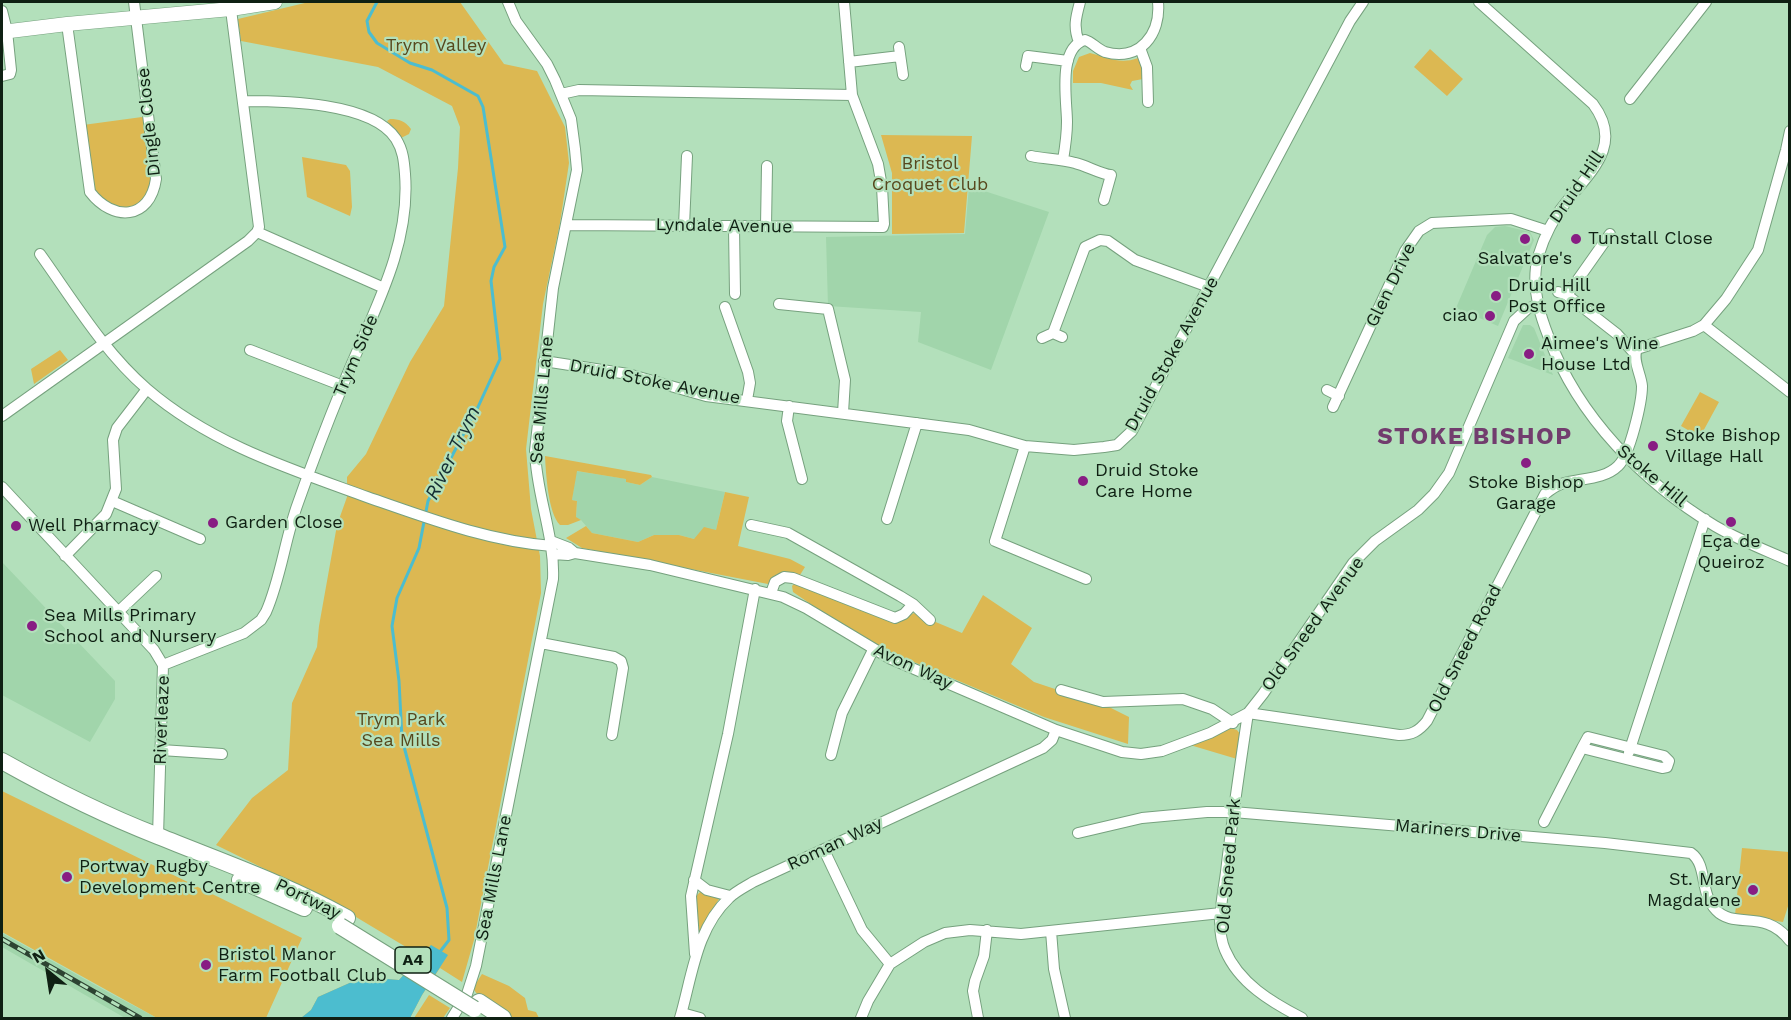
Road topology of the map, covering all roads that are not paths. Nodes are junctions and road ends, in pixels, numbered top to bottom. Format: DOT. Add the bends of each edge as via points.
graph roads {
  1 [pos="134,2"];
  2 [pos="275,2"];
  3 [pos="508,2"];
  4 [pos="844,2"];
  5 [pos="1080,2"];
  6 [pos="1158,2"];
  7 [pos="1363,2"];
  8 [pos="1479,2"];
  9 [pos="1706,2"];
  10 [pos="231,5"];
  11 [pos="2,11"];
  12 [pos="136,18"];
  13 [pos="67,24"];
  14 [pos="4,32"];
  15 [pos="1079,42"];
  16 [pos="1140,48"];
  17 [pos="1068,61"];
  18 [pos="849,62"];
  19 [pos="1026,66"];
  20 [pos="903,75"];
  21 [pos="2,76"];
  22 [pos="561,94"];
  23 [pos="852,95"];
  24 [pos="1630,99"];
  25 [pos="243,101"];
  26 [pos="1148,102"];
  27 [pos="1790,131"];
  28 [pos="1788,150"];
  29 [pos="687,156"];
  30 [pos="1031,156"];
  31 [pos="1063,160"];
  32 [pos="767,166"];
  33 [pos="1104,200"];
  34 [pos="566,225"];
  35 [pos="684,226"];
  36 [pos="765,226"];
  37 [pos="734,227"];
  38 [pos="1548,231"];
  39 [pos="257,232"];
  40 [pos="1610,234"];
  41 [pos="40,254"];
  42 [pos="1209,287"];
  43 [pos="384,288"];
  44 [pos="738,288"];
  45 [pos="779,304"];
  46 [pos="1537,304"];
  47 [pos="730,312"];
  48 [pos="1704,325"];
  49 [pos="1042,338"];
  50 [pos="104,343"];
  51 [pos="1553,349"];
  52 [pos="250,350"];
  53 [pos="1635,354"];
  54 [pos="544,361"];
  55 [pos="343,386"];
  56 [pos="147,389"];
  57 [pos="1328,390"];
  58 [pos="1790,392"];
  59 [pos="1339,396"];
  60 [pos="747,400"];
  61 [pos="789,406"];
  62 [pos="1333,407"];
  63 [pos="843,412"];
  64 [pos="2,416"];
  65 [pos="917,423"];
  66 [pos="1025,446"];
  67 [pos="1626,455"];
  68 [pos="798,467"];
  69 [pos="787,470"];
  70 [pos="308,476"];
  71 [pos="802,479"];
  72 [pos="2,488"];
  73 [pos="112,501"];
  74 [pos="888,519"];
  75 [pos="1705,519"];
  76 [pos="751,525"];
  77 [pos="200,539"];
  78 [pos="552,547"];
  79 [pos="65,556"];
  80 [pos="1790,561"];
  81 [pos="156,576"];
  82 [pos="1086,579"];
  83 [pos="755,590"];
  84 [pos="771,593"];
  85 [pos="913,604"];
  86 [pos="118,612"];
  87 [pos="930,620"];
  88 [pos="541,643"];
  89 [pos="873,650"];
  90 [pos="163,665"];
  91 [pos="1061,690"];
  92 [pos="1248,713"];
  93 [pos="1233,723"];
  94 [pos="616,730"];
  95 [pos="1056,730"];
  96 [pos="1630,746"];
  97 [pos="1582,748"];
  98 [pos="161,750"];
  99 [pos="222,754"];
  100 [pos="831,755"];
  101 [pos="1627,759"];
  102 [pos="2,760"];
  103 [pos="2,773"];
  104 [pos="1233,812"];
  105 [pos="1544,822"];
  106 [pos="1078,833"];
  107 [pos="158,836"];
  108 [pos="824,850"];
  109 [pos="694,880"];
  110 [pos="730,897"];
  111 [pos="1221,913"];
  112 [pos="343,922"];
  113 [pos="987,930"];
  114 [pos="1051,931"];
  115 [pos="1790,941"];
  116 [pos="695,957"];
  117 [pos="890,964"];
  118 [pos="480,1010"];
  119 [pos="681,1016"];
  120 [pos="452,1018"];
  121 [pos="503,1018"];
  122 [pos="700,1018"];
  123 [pos="861,1018"];
  124 [pos="978,1018"];
  125 [pos="1065,1018"];
  126 [pos="1302,1018"];
  1 -- 12 [label="street, Dingle Close"];
  2 -- 10 [label="main road"];
  3 -- 22 [label="street, Sea Mills Lane"];
  4 -- 18 [label="street"];
  5 -- 15 [label="street" via="1074,25"];
  6 -- 16 [label="street" via="1156,28"];
  7 -- 42 [label="street, Druid Stoke Avenue"];
  8 -- 38 [label="street, Druid Hill" via="1593,104 1604,124 1606,143 1602,156"];
  9 -- 24 [label="street"];
  10 -- 12 [label="main road"];
  10 -- 25 [label="street"];
  11 -- 14 [label="street"];
  12 -- 13 [label="main road"];
  12 -- 13 [label="street, Dingle Close" via="156,179 151,196 143,205 124,214 106,208 90,192"];
  13 -- 14 [label="main road"];
  14 -- 21 [label="street" via="11,70"];
  15 -- 16 [label="street" via="1087,40 1104,52 1123,55"];
  15 -- 17 [label="street"];
  16 -- 26 [label="street" via="1147,67 1142,85"];
  17 -- 19 [label="street" via="1028,56"];
  17 -- 31 [label="street"];
  18 -- 20 [label="street" via="900,52"];
  18 -- 23 [label="street"];
  22 -- 23 [label="street" via="579,90"];
  22 -- 34 [label="street, Sea Mills Lane" via="573,130 577,170"];
  23 -- 36 [label="street, Lyndale Avenue" via="878,164 883,227"];
  25 -- 39 [label="street"];
  25 -- 43 [label="street, Trym Side" via="320,105 382,124 395,138 403,154 406,188 403,227"];
  27 -- 28 [label="street"];
  28 -- 48 [label="street" via="1758,250"];
  29 -- 35 [label="street" via="681,168"];
  30 -- 31 [label="street"];
  31 -- 33 [label="street" via="1111,175"];
  32 -- 36 [label="street" via="762,179"];
  34 -- 35 [label="street, Lyndale Avenue"];
  34 -- 54 [label="street, Sea Mills Lane"];
  35 -- 37 [label="street, Lyndale Avenue"];
  36 -- 37 [label="street, Lyndale Avenue"];
  37 -- 44 [label="street"];
  38 -- 46 [label="street, Druid Hill" via="1536,269"];
  38 -- 59 [label="street, Glen Drive" via="1511,219 1432,223 1419,231 1405,251"];
  39 -- 43 [label="street"];
  39 -- 50 [label="street"];
  40 -- 53 [label="street" via="1562,293 1617,334"];
  41 -- 50 [label="street, Avon Way"];
  42 -- 49 [label="street" via="1135,260 1108,241 1092,242 1085,247 1057,335"];
  42 -- 66 [label="street, Druid Stoke Avenue" via="1125,439 1117,445 1074,450"];
  43 -- 55 [label="street, Trym Side"];
  45 -- 63 [label="street" via="828,309 836,321 845,380"];
  46 -- 51 [label="street, Druid Hill"];
  46 -- 92 [label="street, Old Sneed Avenue" via="1514,321 1449,473 1418,510 1375,541 1353,563"];
  47 -- 60 [label="street" via="748,372"];
  48 -- 53 [label="street" via="1637,349"];
  48 -- 58 [label="street"];
  50 -- 56 [label="street, Avon Way"];
  50 -- 64 [label="street"];
  51 -- 67 [label="street, Stoke Hill" via="1580,400"];
  52 -- 55 [label="street"];
  53 -- 67 [label="street" via="1641,395"];
  54 -- 60 [label="street, Druid Stoke Avenue" via="628,374 706,396"];
  54 -- 78 [label="street, Sea Mills Lane" via="535,468"];
  55 -- 70 [label="street, Trym Side"];
  56 -- 70 [label="street, Avon Way" via="191,422 225,441"];
  56 -- 73 [label="street" via="117,428 113,440 116,489"];
  57 -- 59 [label="street"];
  59 -- 62 [label="street, Glen Drive"];
  60 -- 61 [label="street, Druid Stoke Avenue"];
  61 -- 63 [label="street, Druid Stoke Avenue"];
  61 -- 68 [label="street" via="788,421"];
  63 -- 65 [label="street, Druid Stoke Avenue"];
  65 -- 66 [label="street, Druid Stoke Avenue" via="969,430"];
  65 -- 74 [label="street"];
  66 -- 82 [label="street" via="995,541"];
  67 -- 75 [label="street, Stoke Hill"];
  67 -- 92 [label="street, Old Sneed Road" via="1608,473 1560,484 1545,494 1427,721 1415,733 1399,735"];
  68 -- 69 [label="street"];
  68 -- 71 [label="street"];
  70 -- 78 [label="street, Avon Way" via="428,520 524,544"];
  70 -- 90 [label="street, Trym Side" via="261,620 244,633"];
  72 -- 79 [label="street, Riverleaze"];
  73 -- 77 [label="street"];
  73 -- 79 [label="street" via="106,514"];
  75 -- 80 [label="street, Stoke Hill"];
  75 -- 96 [label="street"];
  76 -- 85 [label="street" via="788,533"];
  78 -- 83 [label="street, Avon Way"];
  78 -- 88 [label="street, Sea Mills Lane" via="553,579"];
  79 -- 86 [label="street, Riverleaze"];
  81 -- 86 [label="street"];
  83 -- 84 [label="street, Avon Way"];
  83 -- 109 [label="street" via="729,734"];
  84 -- 85 [label="street" via="775,582 784,577 895,618"];
  84 -- 89 [label="street, Avon Way" via="806,608"];
  85 -- 87 [label="street"];
  86 -- 90 [label="street, Riverleaze"];
  88 -- 94 [label="street" via="621,661"];
  88 -- 120 [label="street, Sea Mills Lane" via="476,966 467,994"];
  89 -- 95 [label="street, Avon Way"];
  89 -- 100 [label="street" via="842,713"];
  90 -- 98 [label="street, Riverleaze"];
  91 -- 93 [label="street" via="1103,702 1183,699"];
  92 -- 93 [label="street, Avon Way"];
  92 -- 104 [label="street, Old Sneed Park"];
  93 -- 95 [label="street, Avon Way" via="1180,746 1141,754 1105,748"];
  95 -- 108 [label="street, Roman Way" via="1043,748"];
  96 -- 97 [label="street" via="1588,737"];
  96 -- 101 [label="street"];
  96 -- 101 [label="street" via="1669,761 1662,768"];
  97 -- 101 [label="street"];
  97 -- 105 [label="street"];
  98 -- 99 [label="street"];
  98 -- 107 [label="street, Riverleaze"];
  102 -- 107 [label="highway, Portway / A4" via="36,780"];
  103 -- 112 [label="highway, Portway / A4" via="147,844"];
  104 -- 106 [label="street, Mariners Drive" via="1142,818"];
  104 -- 111 [label="street, Old Sneed Park"];
  104 -- 115 [label="street, Mariners Drive" via="1691,853 1700,863 1707,898 1716,911 1729,918 1770,924"];
  107 -- 112 [label="highway, Portway / A4" via="276,882"];
  108 -- 110 [label="street, Roman Way" via="753,882"];
  108 -- 117 [label="street" via="862,930"];
  109 -- 110 [label="street" via="707,890"];
  109 -- 116 [label="street" via="691,910"];
  110 -- 116 [label="street, Roman Way" via="704,933"];
  111 -- 114 [label="street"];
  111 -- 126 [label="street, Old Sneed Park" via="1220,937 1239,974 1272,1002"];
  112 -- 118 [label="highway, Portway / A4, bridge"];
  113 -- 114 [label="street" via="1008,934"];
  113 -- 117 [label="street" via="958,930 933,937"];
  113 -- 124 [label="street" via="973,991"];
  114 -- 125 [label="street" via="1054,969"];
  116 -- 119 [label="street, Roman Way"];
  117 -- 123 [label="street"];
  118 -- 121 [label="highway, Portway / A4"];
  119 -- 122 [label="street"];
}
